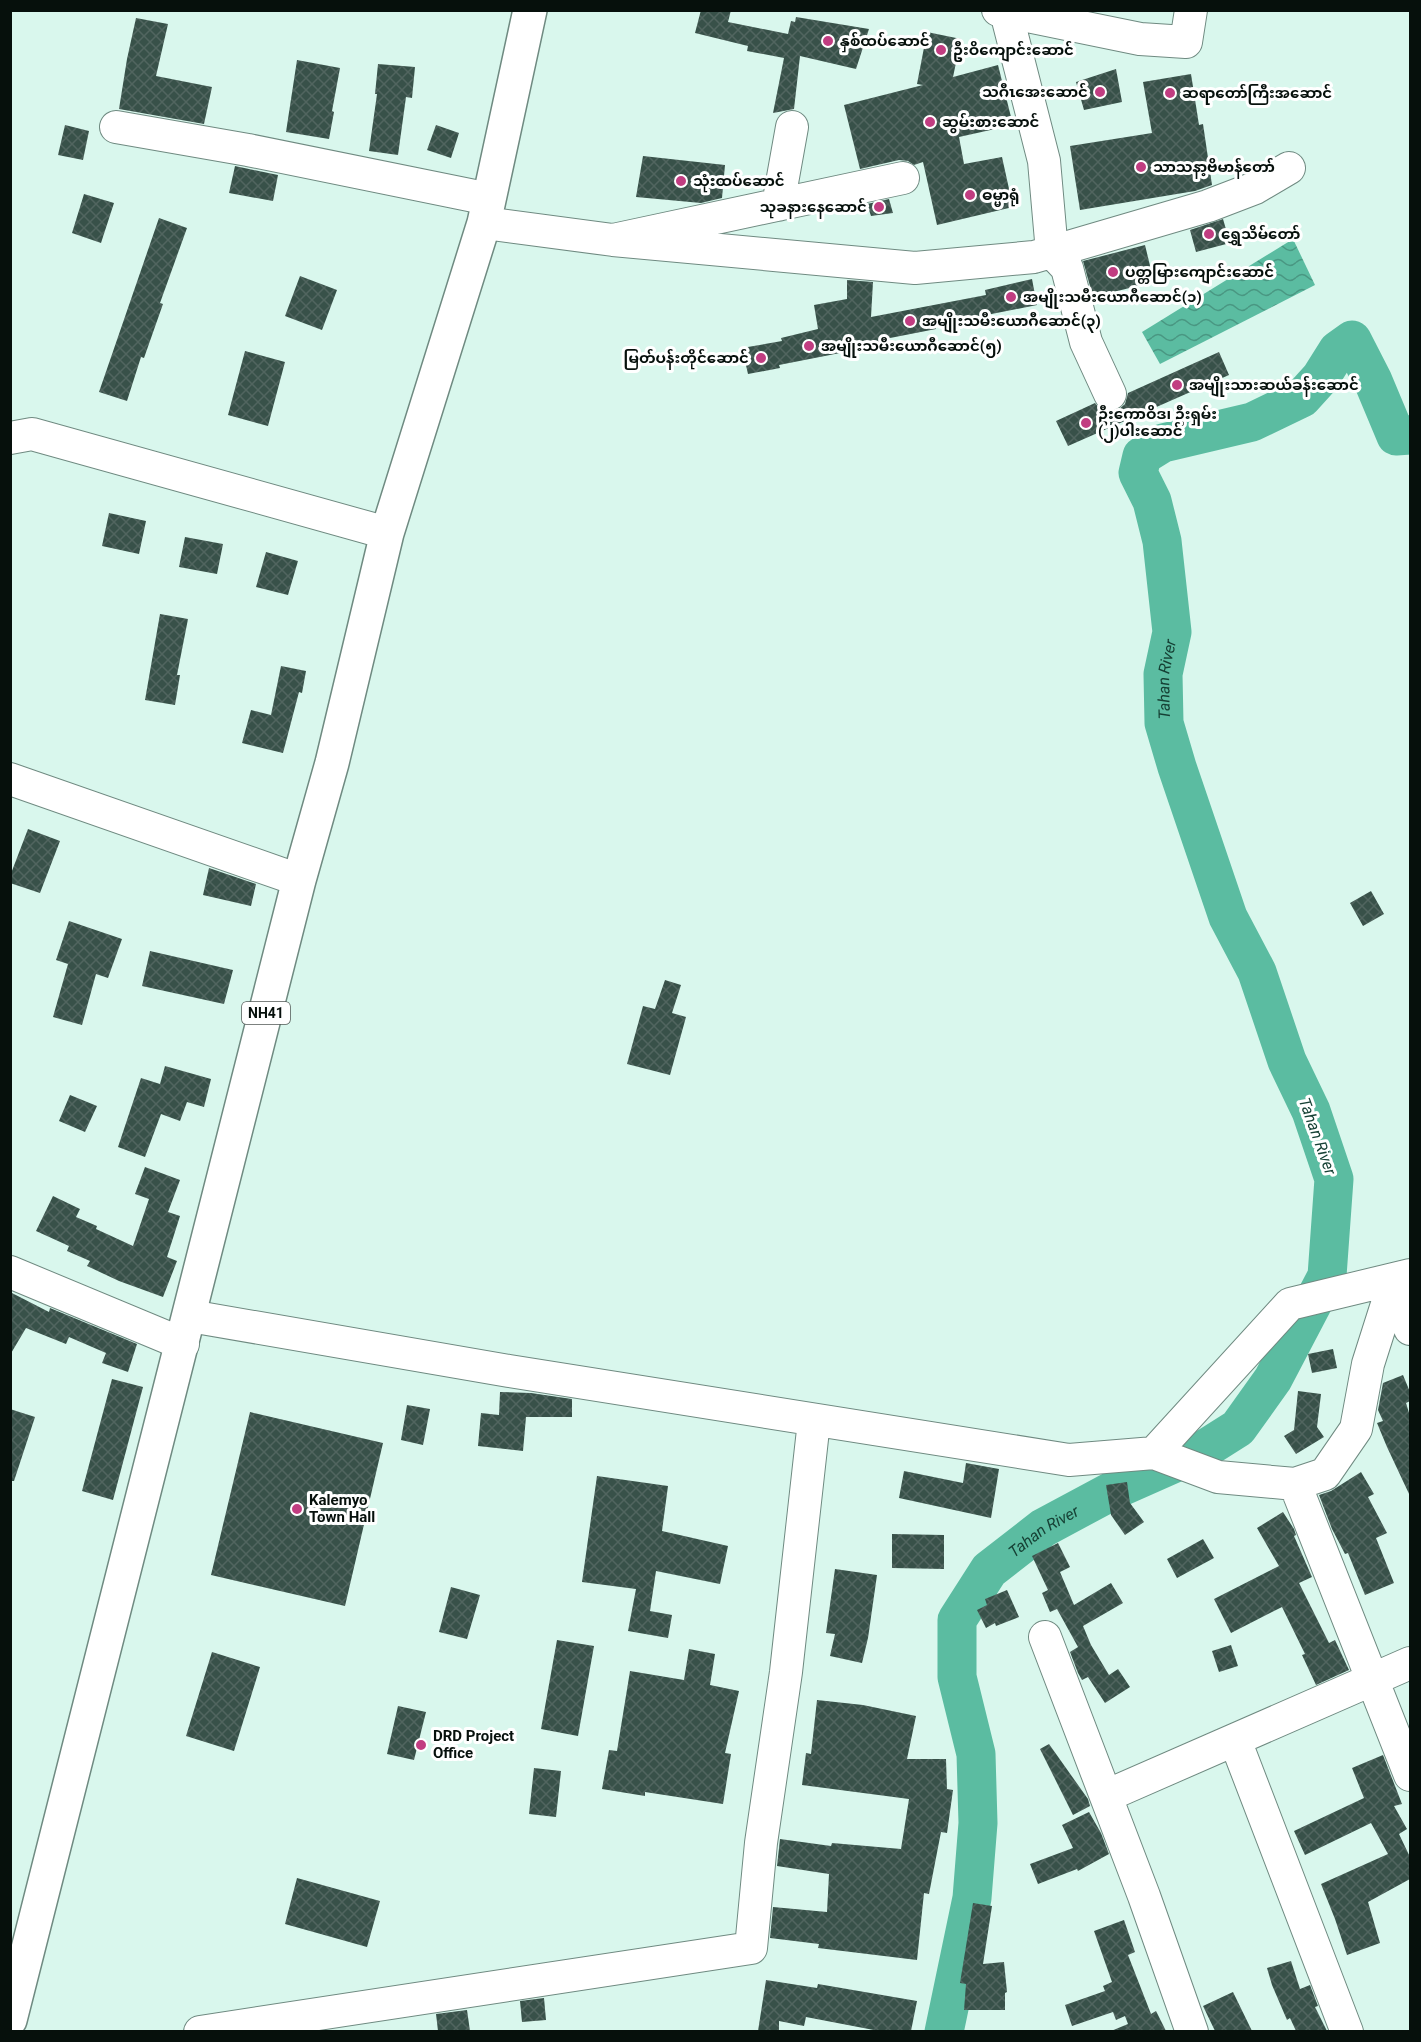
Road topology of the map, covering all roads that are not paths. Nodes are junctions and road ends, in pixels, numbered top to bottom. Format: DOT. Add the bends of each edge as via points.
graph roads {
  1 [pos="530,10"];
  2 [pos="1191,10"];
  3 [pos="1002,11"];
  4 [pos="792,126"];
  5 [pos="116,127"];
  6 [pos="1289,168"];
  7 [pos="903,178"];
  8 [pos="778,205"];
  9 [pos="486,211"];
  10 [pos="613,240"];
  11 [pos="1052,252"];
  12 [pos="1110,394"];
  13 [pos="10,438"];
  14 [pos="387,533"];
  15 [pos="10,779"];
  16 [pos="299,880"];
  17 [pos="10,1272"];
  18 [pos="1403,1277"];
  19 [pos="1410,1329"];
  20 [pos="187,1330"];
  21 [pos="814,1421"];
  22 [pos="1154,1453"];
  23 [pos="1295,1484"];
  24 [pos="1045,1637"];
  25 [pos="1410,1663"];
  26 [pos="1373,1680"];
  27 [pos="1235,1740"];
  28 [pos="1410,1776"];
  29 [pos="1106,1796"];
  30 [pos="10,2019"];
  31 [pos="200,2031"];
  32 [pos="1192,2031"];
  33 [pos="1347,2031"];
  1 -- 9 [label="highway, NH41"];
  2 -- 3 [label="street" via="1186,42 1140,39"];
  3 -- 11 [label="street" via="1044,161"];
  4 -- 8 [label="street"];
  5 -- 9 [label="street" via="248,150"];
  6 -- 11 [label="street" via="1255,188 1208,206"];
  7 -- 8 [label="street"];
  8 -- 10 [label="street"];
  9 -- 10 [label="street"];
  9 -- 14 [label="highway, NH41"];
  10 -- 11 [label="street" via="915,268"];
  11 -- 12 [label="street" via="1067,268 1086,342"];
  13 -- 14 [label="street" via="32,435"];
  14 -- 16 [label="highway, NH41" via="332,763"];
  15 -- 16 [label="street"];
  16 -- 20 [label="highway, NH41"];
  17 -- 20 [label="street"];
  18 -- 19 [label="street"];
  18 -- 22 [label="street" via="1290,1304"];
  18 -- 23 [label="street" via="1368,1364 1356,1429 1325,1474"];
  20 -- 21 [label="street"];
  20 -- 30 [label="highway, NH41"];
  21 -- 22 [label="street" via="1069,1460"];
  21 -- 31 [label="street" via="751,1948"];
  22 -- 23 [label="street" via="1218,1477"];
  23 -- 26 [label="street"];
  24 -- 29 [label="street"];
  25 -- 26 [label="street"];
  26 -- 27 [label="street"];
  26 -- 28 [label="street"];
  27 -- 29 [label="street"];
  27 -- 33 [label="street"];
  29 -- 32 [label="street"];
}
